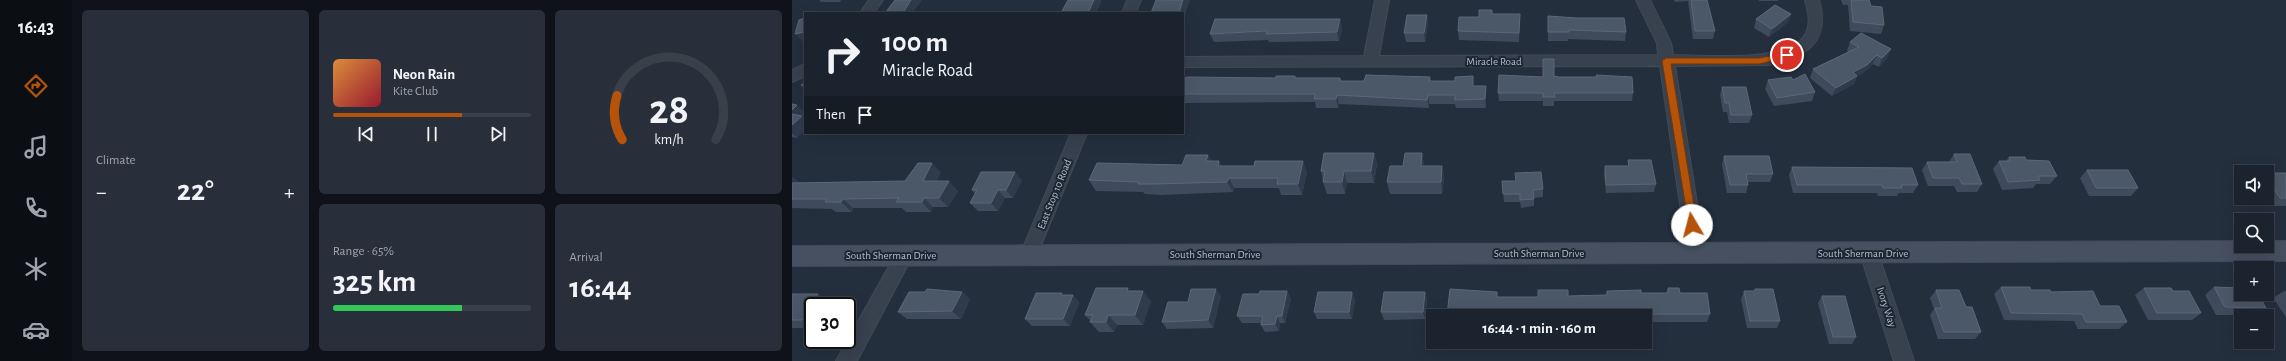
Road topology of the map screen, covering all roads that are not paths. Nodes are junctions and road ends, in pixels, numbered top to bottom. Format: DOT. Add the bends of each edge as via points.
graph roads {
  1 [pos="876,0"];
  2 [pos="1134,0"];
  3 [pos="1382,0"];
  4 [pos="1643,0"];
  5 [pos="1812,0"];
  6 [pos="868,12"];
  7 [pos="1129,12"];
  8 [pos="1666,61"];
  9 [pos="1184,62"];
  10 [pos="1371,62"];
  11 [pos="804,70"];
  12 [pos="792,77"];
  13 [pos="1079,134"];
  14 [pos="2286,251"];
  15 [pos="1869,252"];
  16 [pos="1696,253"];
  17 [pos="904,255"];
  18 [pos="1029,255"];
  19 [pos="792,256"];
  20 [pos="846,361"];
  21 [pos="1904,361"];
  1 -- 6 [label="street"];
  2 -- 7 [label="street"];
  3 -- 10 [label="street"];
  4 -- 8 [label="street" via="1663,38"];
  5 -- 8 [label="street, Miracle Road" via="1817,25 1812,37 1792,54 1769,60"];
  8 -- 10 [label="street, Miracle Road"];
  8 -- 16 [label="street"];
  9 -- 10 [label="street, Miracle Road"];
  11 -- 12 [label="street"];
  13 -- 18 [label="street, East Stop 10 Road"];
  14 -- 15 [label="street, South Sherman Drive"];
  15 -- 16 [label="street, South Sherman Drive"];
  15 -- 21 [label="street, Ivory Way"];
  16 -- 18 [label="street, South Sherman Drive"];
  17 -- 18 [label="street, South Sherman Drive"];
  17 -- 19 [label="street, South Sherman Drive"];
  17 -- 20 [label="street"];
}
